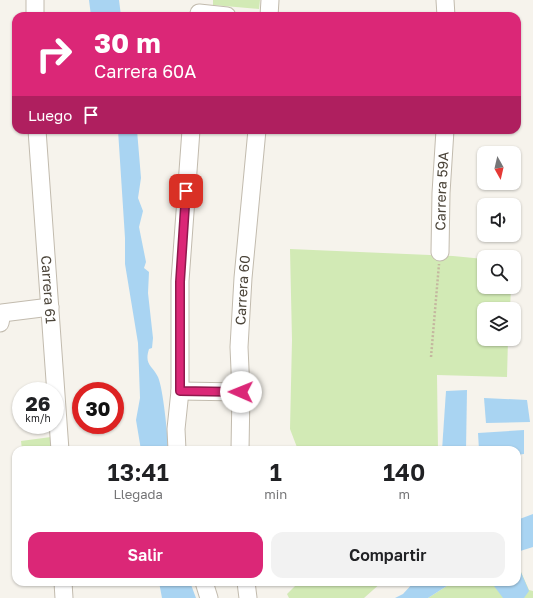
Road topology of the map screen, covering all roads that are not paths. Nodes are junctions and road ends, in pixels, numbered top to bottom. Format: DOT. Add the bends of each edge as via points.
graph roads {
  1 [pos="35,0"];
  2 [pos="270,0"];
  3 [pos="446,0"];
  4 [pos="35,12"];
  5 [pos="269,12"];
  6 [pos="446,12"];
  7 [pos="37,134"];
  8 [pos="191,134"];
  9 [pos="257,134"];
  10 [pos="445,134"];
  11 [pos="440,252"];
  12 [pos="50,307"];
  13 [pos="0,323"];
  14 [pos="180,391"];
  15 [pos="241,392"];
  16 [pos="60,446"];
  17 [pos="176,446"];
  18 [pos="240,446"];
  19 [pos="63,586"];
  20 [pos="205,586"];
  21 [pos="246,586"];
  22 [pos="64,598"];
  23 [pos="209,598"];
  24 [pos="248,598"];
  1 -- 4 [label="street"];
  2 -- 5 [label="street"];
  3 -- 6 [label="street"];
  7 -- 12 [label="street, Carrera 61"];
  8 -- 14 [label="street" via="180,282"];
  9 -- 15 [label="street, Carrera 60" via="242,278 239,347"];
  10 -- 11 [label="street, Carrera 59A" via="440,193"];
  12 -- 13 [label="street" via="2,313"];
  12 -- 16 [label="street, Carrera 61"];
  14 -- 15 [label="street"];
  14 -- 17 [label="street"];
  15 -- 18 [label="street, Carrera 60"];
  19 -- 22 [label="street"];
  20 -- 23 [label="street"];
  21 -- 24 [label="street"];
}
